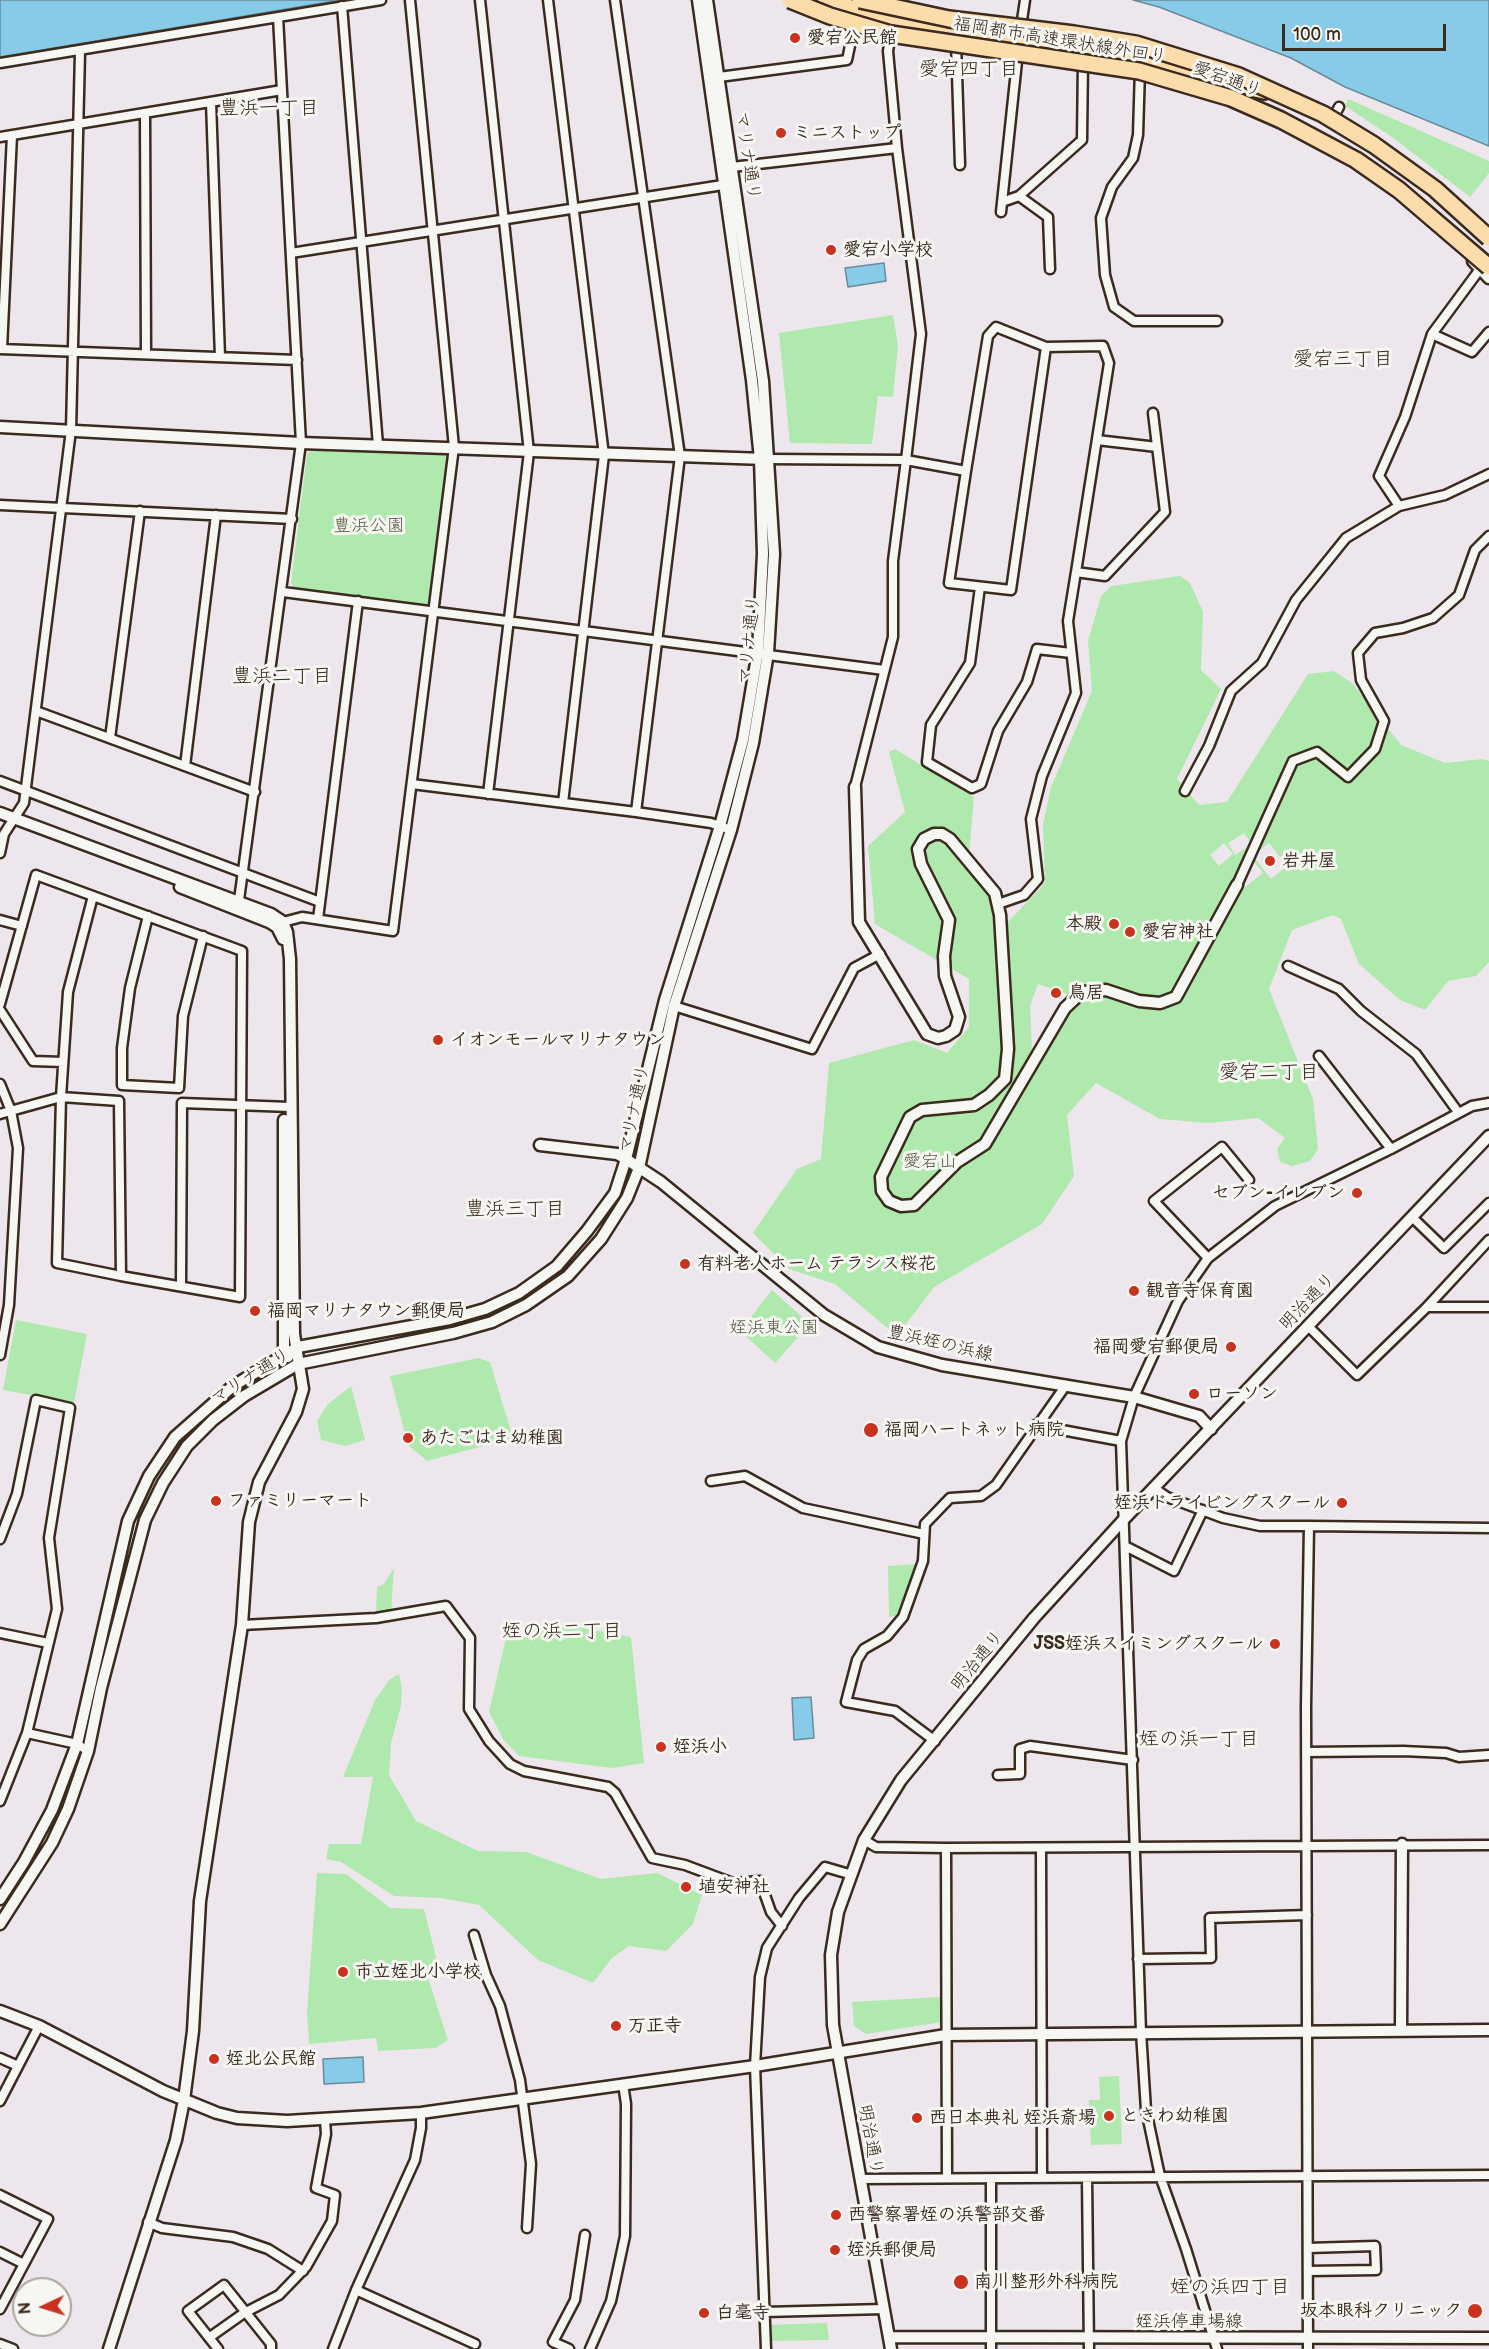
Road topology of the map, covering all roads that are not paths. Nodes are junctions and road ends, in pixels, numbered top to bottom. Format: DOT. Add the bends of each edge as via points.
graph roads {
  1 [pos="381,0"];
  2 [pos="410,0"];
  3 [pos="480,0"];
  4 [pos="548,0"];
  5 [pos="615,0"];
  6 [pos="698,0"];
  7 [pos="707,0"];
  8 [pos="790,0"];
  9 [pos="798,0"];
  10 [pos="825,0"];
  11 [pos="853,0"];
  12 [pos="860,0"];
  13 [pos="899,0"];
  14 [pos="1025,0"];
  15 [pos="342,6"];
  16 [pos="897,12"];
  17 [pos="278,17"];
  18 [pos="855,22"];
  19 [pos="1021,27"];
  20 [pos="891,34"];
  21 [pos="956,43"];
  22 [pos="1018,51"];
  23 [pos="80,52"];
  24 [pos="1083,58"];
  25 [pos="0,63"];
  26 [pos="1140,69"];
  27 [pos="719,77"];
  28 [pos="282,90"];
  29 [pos="1284,95"];
  30 [pos="211,102"];
  31 [pos="1339,107"];
  32 [pos="145,113"];
  33 [pos="1333,118"];
  34 [pos="78,125"];
  35 [pos="12,135"];
  36 [pos="0,137"];
  37 [pos="897,148"];
  38 [pos="960,165"];
  39 [pos="732,167"];
  40 [pos="730,184"];
  41 [pos="1019,196"];
  42 [pos="643,198"];
  43 [pos="1002,202"];
  44 [pos="574,207"];
  45 [pos="1001,212"];
  46 [pos="503,219"];
  47 [pos="433,230"];
  48 [pos="1489,233"];
  49 [pos="1489,238"];
  50 [pos="362,242"];
  51 [pos="291,253"];
  52 [pos="1485,268"];
  53 [pos="1050,269"];
  54 [pos="1489,278"];
  55 [pos="1217,321"];
  56 [pos="1489,332"];
  57 [pos="1432,334"];
  58 [pos="1046,347"];
  59 [pos="1,349"];
  60 [pos="74,352"];
  61 [pos="146,354"];
  62 [pos="220,357"];
  63 [pos="297,360"];
  64 [pos="1154,413"];
  65 [pos="0,427"];
  66 [pos="71,429"];
  67 [pos="1097,440"];
  68 [pos="301,443"];
  69 [pos="378,445"];
  70 [pos="454,447"];
  71 [pos="1158,447"];
  72 [pos="529,452"];
  73 [pos="604,454"];
  74 [pos="680,456"];
  75 [pos="764,459"];
  76 [pos="906,460"];
  77 [pos="966,471"];
  78 [pos="1489,474"];
  79 [pos="0,505"];
  80 [pos="1399,506"];
  81 [pos="61,507"];
  82 [pos="140,512"];
  83 [pos="216,515"];
  84 [pos="292,519"];
  85 [pos="1489,536"];
  86 [pos="1076,572"];
  87 [pos="980,587"];
  88 [pos="283,592"];
  89 [pos="358,602"];
  90 [pos="435,613"];
  91 [pos="509,619"];
  92 [pos="583,629"];
  93 [pos="657,639"];
  94 [pos="763,652"];
  95 [pos="1071,653"];
  96 [pos="884,670"];
  97 [pos="36,711"];
  98 [pos="110,738"];
  99 [pos="185,766"];
  100 [pos="0,781"];
  101 [pos="412,784"];
  102 [pos="855,787"];
  103 [pos="26,791"];
  104 [pos="1185,791"];
  105 [pos="255,792"];
  106 [pos="488,794"];
  107 [pos="563,803"];
  108 [pos="636,812"];
  109 [pos="0,813"];
  110 [pos="8,821"];
  111 [pos="725,828"];
  112 [pos="0,853"];
  113 [pos="243,873"];
  114 [pos="1237,885"];
  115 [pos="93,896"];
  116 [pos="239,900"];
  117 [pos="320,902"];
  118 [pos="998,904"];
  119 [pos="148,916"];
  120 [pos="318,919"];
  121 [pos="0,920"];
  122 [pos="283,922"];
  123 [pos="22,926"];
  124 [pos="203,936"];
  125 [pos="880,954"];
  126 [pos="1288,966"];
  127 [pos="0,1004"];
  128 [pos="674,1006"];
  129 [pos="0,1010"];
  130 [pos="1319,1056"];
  131 [pos="63,1062"];
  132 [pos="0,1084"];
  133 [pos="61,1097"];
  134 [pos="1489,1103"];
  135 [pos="242,1105"];
  136 [pos="287,1107"];
  137 [pos="11,1111"];
  138 [pos="1458,1112"];
  139 [pos="0,1114"];
  140 [pos="1489,1136"];
  141 [pos="540,1145"];
  142 [pos="1390,1149"];
  143 [pos="626,1159"];
  144 [pos="639,1168"];
  145 [pos="1249,1180"];
  146 [pos="1489,1203"];
  147 [pos="1412,1217"];
  148 [pos="1489,1240"];
  149 [pos="1208,1258"];
  150 [pos="121,1276"];
  151 [pos="181,1286"];
  152 [pos="1489,1306"];
  153 [pos="1427,1307"];
  154 [pos="1308,1326"];
  155 [pos="298,1347"];
  156 [pos="284,1354"];
  157 [pos="0,1355"];
  158 [pos="298,1364"];
  159 [pos="1066,1385"];
  160 [pos="1134,1397"];
  161 [pos="1035,1425"];
  162 [pos="1211,1429"];
  163 [pos="1121,1441"];
  164 [pos="711,1481"];
  165 [pos="1154,1488"];
  166 [pos="1203,1510"];
  167 [pos="1126,1517"];
  168 [pos="1309,1526"];
  169 [pos="1489,1528"];
  170 [pos="924,1534"];
  171 [pos="0,1539"];
  172 [pos="1127,1547"];
  173 [pos="242,1625"];
  174 [pos="0,1633"];
  175 [pos="48,1643"];
  176 [pos="27,1734"];
  177 [pos="934,1741"];
  178 [pos="77,1744"];
  179 [pos="88,1751"];
  180 [pos="1306,1752"];
  181 [pos="1489,1755"];
  182 [pos="1133,1760"];
  183 [pos="998,1774"];
  184 [pos="1,1797"];
  185 [pos="864,1840"];
  186 [pos="1402,1844"];
  187 [pos="1307,1845"];
  188 [pos="1489,1845"];
  189 [pos="946,1848"];
  190 [pos="1041,1848"];
  191 [pos="1135,1848"];
  192 [pos="849,1874"];
  193 [pos="0,1899"];
  194 [pos="1307,1915"];
  195 [pos="0,1924"];
  196 [pos="782,1926"];
  197 [pos="474,1935"];
  198 [pos="1138,1959"];
  199 [pos="0,2011"];
  200 [pos="39,2026"];
  201 [pos="1401,2030"];
  202 [pos="1489,2030"];
  203 [pos="1141,2032"];
  204 [pos="1307,2032"];
  205 [pos="1042,2033"];
  206 [pos="946,2035"];
  207 [pos="837,2052"];
  208 [pos="0,2058"];
  209 [pos="18,2066"];
  210 [pos="755,2066"];
  211 [pos="623,2084"];
  212 [pos="523,2098"];
  213 [pos="184,2100"];
  214 [pos="0,2101"];
  215 [pos="421,2113"];
  216 [pos="325,2120"];
  217 [pos="1489,2175"];
  218 [pos="1160,2176"];
  219 [pos="1308,2177"];
  220 [pos="947,2178"];
  221 [pos="1042,2178"];
  222 [pos="1087,2178"];
  223 [pos="860,2179"];
  224 [pos="991,2179"];
  225 [pos="0,2195"];
  226 [pos="148,2222"];
  227 [pos="527,2228"];
  228 [pos="585,2235"];
  229 [pos="1308,2248"];
  230 [pos="0,2252"];
  231 [pos="24,2264"];
  232 [pos="303,2271"];
  233 [pos="1308,2271"];
  234 [pos="356,2290"];
  235 [pos="0,2309"];
  236 [pos="884,2309"];
  237 [pos="764,2312"];
  238 [pos="244,2313"];
  239 [pos="991,2335"];
  240 [pos="210,2337"];
  241 [pos="889,2337"];
  242 [pos="1489,2338"];
  243 [pos="1089,2343"];
  244 [pos="0,2344"];
  245 [pos="475,2344"];
  246 [pos="1216,2344"];
  247 [pos="1308,2344"];
  248 [pos="13,2349"];
  249 [pos="109,2349"];
  250 [pos="218,2349"];
  251 [pos="271,2349"];
  252 [pos="333,2349"];
  253 [pos="569,2349"];
  254 [pos="590,2349"];
  255 [pos="766,2349"];
  256 [pos="891,2349"];
  257 [pos="991,2349"];
  1 -- 15 [label="street"];
  2 -- 47 [label="street"];
  3 -- 46 [label="street"];
  4 -- 44 [label="street"];
  5 -- 42 [label="street"];
  6 -- 40 [label="street, マリナ通り"];
  7 -- 27 [label="street, マリナ通り"];
  8 -- 52 [label="highway, 福岡都市高速環状線外回り, bridge" via="891,34 1139,71 1231,98 1356,160 1399,190"];
  9 -- 18 [label="street, 愛宕通り"];
  10 -- 29 [label="highway" via="893,21 1071,44 1170,64 1227,83"];
  11 -- 16 [label="street, 愛宕通り"];
  12 -- 49 [label="highway, bridge" via="939,18 1136,44 1239,76 1298,102 1374,145 1435,189"];
  13 -- 16 [label="street"];
  14 -- 19 [label="street"];
  15 -- 17 [label="street"];
  15 -- 50 [label="street"];
  16 -- 19 [label="street, 愛宕通り"];
  17 -- 23 [label="street"];
  17 -- 28 [label="street"];
  18 -- 20 [label="street, 愛宕通り"];
  18 -- 27 [label="street" via="848,60"];
  19 -- 29 [label="street, 愛宕通り" via="1183,56"];
  20 -- 21 [label="street, 愛宕通り"];
  20 -- 37 [label="street" via="888,51"];
  21 -- 22 [label="street, 愛宕通り"];
  21 -- 38 [label="street"];
  22 -- 24 [label="street, 愛宕通り"];
  22 -- 43 [label="street"];
  23 -- 25 [label="street"];
  23 -- 34 [label="street"];
  24 -- 26 [label="street, 愛宕通り"];
  24 -- 41 [label="street" via="1082,140"];
  26 -- 52 [label="street, 愛宕通り" via="1275,115 1324,141 1408,199"];
  26 -- 55 [label="street" via="1138,135 1133,158 1112,187 1101,218 1105,275 1114,307 1134,321"];
  27 -- 39 [label="street, マリナ通り"];
  28 -- 30 [label="street"];
  28 -- 51 [label="street"];
  29 -- 33 [label="street, 愛宕通り"];
  30 -- 32 [label="street"];
  30 -- 62 [label="street"];
  31 -- 33 [label="street"];
  32 -- 34 [label="street"];
  32 -- 61 [label="street"];
  33 -- 48 [label="street, 愛宕通り" via="1425,178"];
  34 -- 35 [label="street"];
  34 -- 60 [label="street"];
  35 -- 36 [label="street"];
  35 -- 59 [label="street"];
  37 -- 39 [label="street"];
  37 -- 76 [label="street" via="921,334"];
  39 -- 40 [label="street, マリナ通り"];
  40 -- 42 [label="street"];
  40 -- 75 [label="street, マリナ通り" via="763,381"];
  41 -- 43 [label="street"];
  41 -- 53 [label="street" via="1048,217"];
  42 -- 44 [label="street"];
  42 -- 74 [label="street"];
  43 -- 45 [label="street"];
  44 -- 46 [label="street"];
  44 -- 73 [label="street"];
  46 -- 47 [label="street"];
  46 -- 72 [label="street"];
  47 -- 50 [label="street"];
  47 -- 70 [label="street"];
  50 -- 51 [label="street"];
  50 -- 69 [label="street"];
  51 -- 63 [label="street"];
  52 -- 54 [label="street, 愛宕通り"];
  52 -- 57 [label="street"];
  56 -- 57 [label="street" via="1472,352"];
  57 -- 80 [label="street" via="1405,417 1379,476"];
  58 -- 67 [label="street" via="1103,346 1109,363"];
  58 -- 77 [label="street" via="996,327 988,336"];
  58 -- 87 [label="street" via="1011,590"];
  59 -- 60 [label="street"];
  60 -- 61 [label="street"];
  60 -- 66 [label="street"];
  61 -- 62 [label="street"];
  62 -- 63 [label="street"];
  63 -- 68 [label="street"];
  64 -- 71 [label="street"];
  65 -- 66 [label="street"];
  66 -- 68 [label="street"];
  66 -- 81 [label="street"];
  67 -- 71 [label="street"];
  67 -- 86 [label="street"];
  68 -- 69 [label="street"];
  68 -- 84 [label="street"];
  69 -- 70 [label="street"];
  70 -- 72 [label="street"];
  70 -- 90 [label="street"];
  71 -- 86 [label="street" via="1165,512 1105,576"];
  72 -- 73 [label="street"];
  72 -- 91 [label="street"];
  73 -- 74 [label="street"];
  73 -- 92 [label="street"];
  74 -- 75 [label="street"];
  74 -- 93 [label="street"];
  75 -- 76 [label="street"];
  75 -- 94 [label="street, マリナ通り" via="774,554"];
  76 -- 77 [label="street"];
  76 -- 96 [label="street" via="893,561 893,637"];
  77 -- 87 [label="street" via="949,583"];
  78 -- 80 [label="street" via="1445,495"];
  79 -- 81 [label="street"];
  80 -- 104 [label="street" via="1346,538 1296,600 1262,663 1231,691"];
  81 -- 82 [label="street"];
  81 -- 97 [label="street"];
  82 -- 83 [label="street"];
  82 -- 98 [label="street"];
  83 -- 84 [label="street"];
  83 -- 99 [label="street"];
  84 -- 88 [label="street"];
  85 -- 114 [label="street" via="1475,550 1459,595 1433,618 1375,633 1358,653 1362,680 1384,721 1375,749 1348,777 1317,752 1293,761"];
  86 -- 95 [label="street" via="1068,621"];
  87 -- 95 [label="street" via="970,663 931,725 927,762 972,788 981,784 998,731 1027,682 1037,649"];
  88 -- 89 [label="street"];
  88 -- 105 [label="street"];
  89 -- 90 [label="street"];
  89 -- 117 [label="street"];
  90 -- 91 [label="street"];
  90 -- 101 [label="street"];
  91 -- 92 [label="street"];
  91 -- 106 [label="street"];
  92 -- 93 [label="street"];
  92 -- 107 [label="street"];
  93 -- 94 [label="street"];
  93 -- 108 [label="street"];
  94 -- 96 [label="street"];
  94 -- 111 [label="street, マリナ通り" via="753,744"];
  95 -- 118 [label="street" via="1076,693 1042,776 1031,819 1038,879 1024,895"];
  96 -- 102 [label="street"];
  97 -- 98 [label="street"];
  97 -- 103 [label="street"];
  98 -- 99 [label="street"];
  99 -- 105 [label="street"];
  100 -- 103 [label="street"];
  101 -- 106 [label="street"];
  101 -- 120 [label="street" via="393,931"];
  102 -- 125 [label="street" via="859,922"];
  103 -- 110 [label="street" via="24,803"];
  103 -- 113 [label="street"];
  105 -- 113 [label="street"];
  106 -- 107 [label="street"];
  107 -- 108 [label="street"];
  108 -- 111 [label="street"];
  109 -- 110 [label="street"];
  110 -- 112 [label="street"];
  110 -- 116 [label="street"];
  110 -- 136 [label="street" via="240,909 277,927 282,936 285,973"];
  111 -- 128 [label="street, マリナ通り"];
  111 -- 143 [label="street, マリナ通り" via="665,1000"];
  113 -- 116 [label="street"];
  113 -- 117 [label="street"];
  114 -- 118 [label="street" via="1176,997 1160,1003 1106,990 1082,992 1065,1008 985,1144 957,1162 914,1205 901,1206 885,1196 881,1177 910,1117 922,1110 974,1106 1005,1079 1008,1049"];
  115 -- 119 [label="street"];
  115 -- 123 [label="street" via="36,875"];
  115 -- 131 [label="street" via="68,992"];
  116 -- 122 [label="street"];
  117 -- 120 [label="street"];
  118 -- 125 [label="street" via="995,893 950,839 934,834 924,839 918,849 921,864 949,920 945,976 959,1017 955,1030 946,1036 927,1034"];
  119 -- 124 [label="street"];
  119 -- 124 [label="street" via="130,988 122,1084 179,1088 183,1016"];
  120 -- 122 [label="street" via="302,917"];
  121 -- 123 [label="street"];
  122 -- 136 [label="street" via="290,959"];
  123 -- 127 [label="street"];
  124 -- 135 [label="street" via="242,951"];
  125 -- 128 [label="street" via="854,968 812,1049"];
  126 -- 138 [label="street" via="1339,989 1416,1054"];
  128 -- 144 [label="street, マリナ通り"];
  129 -- 131 [label="street" via="33,1061"];
  130 -- 142 [label="street"];
  131 -- 133 [label="street"];
  132 -- 137 [label="street"];
  133 -- 137 [label="street"];
  133 -- 150 [label="street" via="57,1263"];
  133 -- 150 [label="street" via="119,1101"];
  134 -- 138 [label="street"];
  135 -- 136 [label="street"];
  135 -- 151 [label="street" via="182,1103"];
  135 -- 151 [label="street" via="240,1297"];
  136 -- 155 [label="street" via="294,1334"];
  136 -- 156 [label="street"];
  137 -- 139 [label="street"];
  137 -- 157 [label="street" via="18,1148 17,1190 9,1305"];
  138 -- 142 [label="street"];
  140 -- 147 [label="street, 明治通り"];
  141 -- 143 [label="street" via="617,1154"];
  142 -- 149 [label="street" via="1275,1206"];
  143 -- 144 [label="street, 豊浜姪の浜線"];
  143 -- 155 [label="street, マリナ通り" via="615,1192 587,1232 557,1266 519,1293 450,1319"];
  144 -- 158 [label="street, マリナ通り" via="627,1198 601,1239 567,1276 526,1305 492,1322 453,1333"];
  144 -- 159 [label="street, 豊浜姪の浜線" via="824,1315 872,1345 925,1361"];
  145 -- 149 [label="street" via="1222,1147 1154,1201"];
  146 -- 147 [label="street" via="1444,1248"];
  147 -- 154 [label="street, 明治通り"];
  148 -- 153 [label="street"];
  149 -- 160 [label="street" via="1178,1301"];
  150 -- 151 [label="street"];
  152 -- 153 [label="street"];
  153 -- 154 [label="street" via="1357,1375"];
  154 -- 162 [label="street, 明治通り"];
  155 -- 156 [label="street, マリナ通り"];
  155 -- 158 [label="street"];
  156 -- 158 [label="street"];
  156 -- 178 [label="street, マリナ通り" via="232,1386 203,1411 175,1437 149,1476 128,1521"];
  158 -- 173 [label="street" via="303,1389 296,1412 259,1482 249,1522"];
  158 -- 179 [label="street, マリナ通り" via="213,1420 187,1446 163,1483 139,1540"];
  159 -- 160 [label="street, 豊浜姪の浜線"];
  159 -- 161 [label="street"];
  160 -- 162 [label="street, 豊浜姪の浜線" via="1199,1416"];
  160 -- 163 [label="street"];
  161 -- 163 [label="street"];
  161 -- 170 [label="street" via="996,1485 981,1496 950,1498 925,1524"];
  162 -- 165 [label="street, 明治通り"];
  163 -- 167 [label="street" via="1121,1492"];
  164 -- 170 [label="street" via="745,1476 803,1508"];
  165 -- 166 [label="street"];
  165 -- 167 [label="street, 明治通り"];
  166 -- 168 [label="street" via="1260,1526"];
  166 -- 172 [label="street" via="1174,1571"];
  167 -- 172 [label="street"];
  167 -- 177 [label="street, 明治通り" via="1034,1618"];
  168 -- 169 [label="street"];
  168 -- 180 [label="street"];
  170 -- 177 [label="street" via="923,1560 903,1617 887,1636 864,1649 857,1660 846,1702 895,1711"];
  171 -- 175 [label="street" via="17,1494 36,1400 70,1408 49,1538 57,1608"];
  172 -- 182 [label="street"];
  173 -- 196 [label="street" via="376,1618 446,1606 470,1638 469,1709 489,1741 510,1764 524,1771 608,1787 652,1858 685,1865 733,1883 760,1881 771,1912"];
  173 -- 213 [label="street" via="200,1901 193,2031"];
  174 -- 175 [label="street"];
  175 -- 176 [label="street"];
  176 -- 178 [label="street"];
  176 -- 184 [label="street"];
  177 -- 185 [label="street, 明治通り" via="901,1780"];
  178 -- 179 [label="street"];
  178 -- 193 [label="street, マリナ通り" via="52,1810"];
  179 -- 195 [label="street, マリナ通り" via="52,1843"];
  180 -- 181 [label="street"];
  180 -- 187 [label="street"];
  182 -- 183 [label="street" via="1030,1746 1020,1749 1020,1774"];
  182 -- 191 [label="street"];
  185 -- 189 [label="street" via="876,1847"];
  185 -- 192 [label="street, 明治通り"];
  186 -- 187 [label="street"];
  186 -- 188 [label="street"];
  186 -- 201 [label="street"];
  187 -- 191 [label="street"];
  187 -- 194 [label="street"];
  189 -- 190 [label="street"];
  189 -- 206 [label="street"];
  190 -- 191 [label="street"];
  190 -- 205 [label="street"];
  191 -- 198 [label="street"];
  192 -- 196 [label="street" via="825,1867"];
  192 -- 207 [label="street, 明治通り" via="831,1954"];
  194 -- 198 [label="street" via="1210,1918 1211,1958"];
  194 -- 204 [label="street"];
  196 -- 210 [label="street" via="767,1948 760,1977"];
  197 -- 212 [label="street" via="486,1975 501,2006"];
  198 -- 203 [label="street"];
  199 -- 200 [label="street"];
  200 -- 209 [label="street"];
  200 -- 213 [label="street"];
  201 -- 202 [label="street"];
  201 -- 204 [label="street"];
  203 -- 204 [label="street"];
  203 -- 205 [label="street"];
  203 -- 218 [label="street" via="1146,2110"];
  204 -- 219 [label="street"];
  205 -- 206 [label="street"];
  205 -- 221 [label="street"];
  206 -- 207 [label="street"];
  206 -- 220 [label="street"];
  207 -- 210 [label="street"];
  207 -- 223 [label="street, 明治通り"];
  208 -- 209 [label="street"];
  209 -- 214 [label="street"];
  210 -- 211 [label="street"];
  210 -- 237 [label="street"];
  211 -- 212 [label="street"];
  211 -- 254 [label="street" via="625,2236 611,2301"];
  212 -- 215 [label="street"];
  212 -- 227 [label="street" via="531,2164"];
  213 -- 216 [label="street" via="237,2118"];
  213 -- 226 [label="street" via="176,2140"];
  215 -- 216 [label="street"];
  215 -- 234 [label="street" via="415,2160"];
  216 -- 232 [label="street" via="316,2188 335,2195 332,2221"];
  217 -- 219 [label="street"];
  218 -- 219 [label="street"];
  218 -- 222 [label="street"];
  218 -- 246 [label="street"];
  219 -- 229 [label="street"];
  220 -- 223 [label="street"];
  220 -- 224 [label="street"];
  221 -- 222 [label="street"];
  221 -- 224 [label="street"];
  222 -- 243 [label="street"];
  223 -- 236 [label="street, 明治通り"];
  224 -- 239 [label="street"];
  225 -- 231 [label="street" via="48,2219"];
  226 -- 232 [label="street" via="162,2228 233,2237 268,2249"];
  226 -- 249 [label="street"];
  228 -- 253 [label="street" via="575,2300 553,2342"];
  229 -- 233 [label="street"];
  229 -- 233 [label="street" via="1375,2246 1376,2270"];
  230 -- 231 [label="street"];
  231 -- 235 [label="street"];
  232 -- 238 [label="street" via="279,2295"];
  233 -- 247 [label="street"];
  234 -- 245 [label="street"];
  234 -- 252 [label="street"];
  236 -- 237 [label="street"];
  236 -- 241 [label="street, 明治通り"];
  237 -- 255 [label="street"];
  238 -- 240 [label="street"];
  238 -- 240 [label="street" via="224,2285 188,2311"];
  238 -- 251 [label="street"];
  239 -- 241 [label="street, 姪浜停車場線"];
  239 -- 243 [label="street, 姪浜停車場線"];
  239 -- 257 [label="street"];
  240 -- 250 [label="street"];
  241 -- 256 [label="street, 明治通り"];
  242 -- 247 [label="street, 姪浜停車場線"];
  243 -- 246 [label="street, 姪浜停車場線"];
  244 -- 248 [label="street"];
  246 -- 247 [label="street, 姪浜停車場線"];
}
